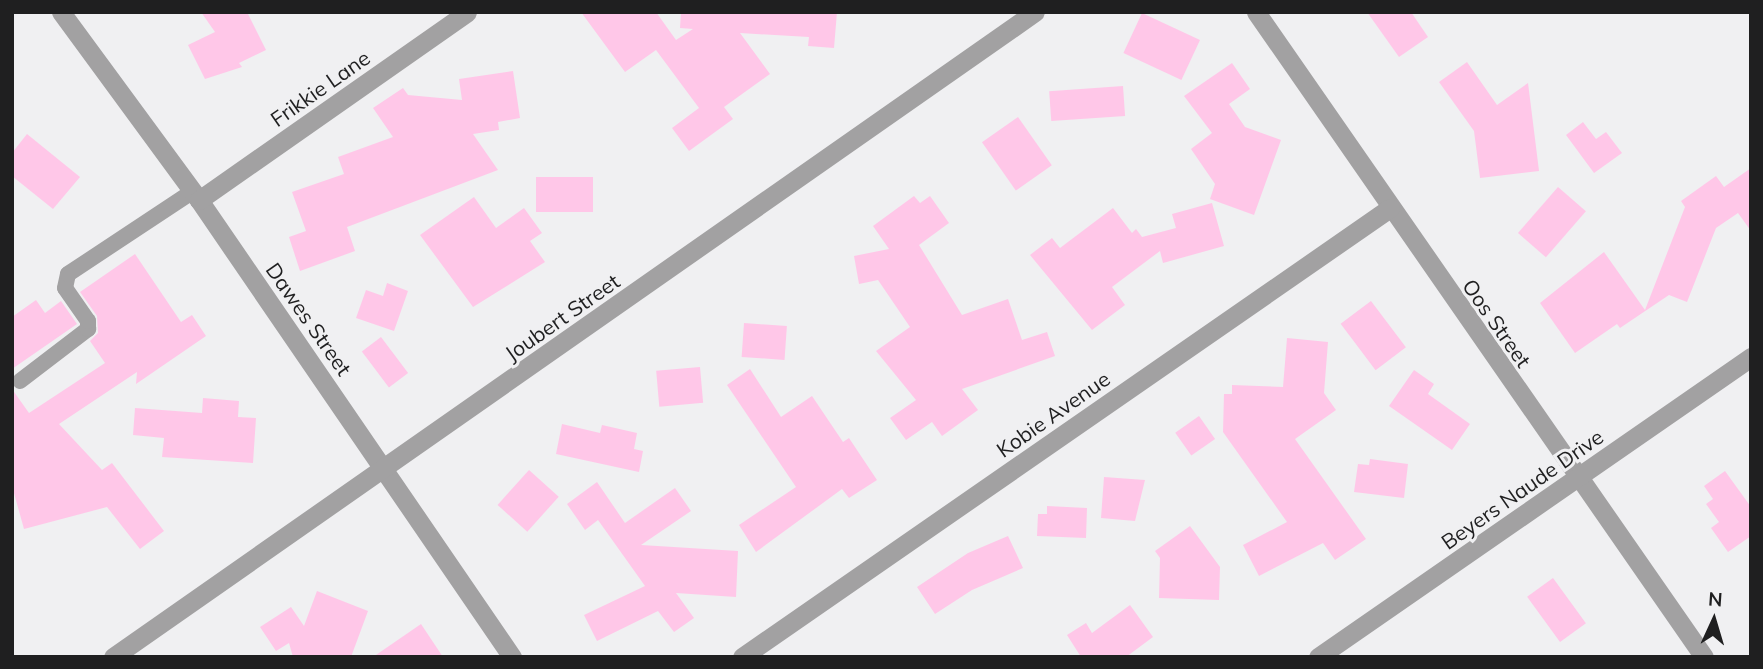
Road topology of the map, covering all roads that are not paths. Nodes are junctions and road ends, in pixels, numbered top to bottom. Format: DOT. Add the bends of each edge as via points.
graph roads {
  1 [pos="61,12"];
  2 [pos="467,12"];
  3 [pos="1035,12"];
  4 [pos="1256,12"];
  5 [pos="196,196"];
  6 [pos="1390,208"];
  7 [pos="1751,357"];
  8 [pos="20,381"];
  9 [pos="385,468"];
  10 [pos="1578,478"];
  11 [pos="507,655"];
  12 [pos="113,657"];
  13 [pos="741,657"];
  14 [pos="1318,657"];
  15 [pos="1704,657"];
  1 -- 5 [label="street, Dawes Street"];
  2 -- 5 [label="street, Frikkie Lane"];
  3 -- 9 [label="street, Joubert Street"];
  4 -- 6 [label="street, Oos Street"];
  5 -- 8 [label="lane" via="68,274 65,288 88,321 88,329"];
  5 -- 9 [label="street, Dawes Street"];
  6 -- 10 [label="street, Oos Street"];
  6 -- 13 [label="street, Kobie Avenue"];
  7 -- 10 [label="street, Beyers Naude Drive"];
  9 -- 11 [label="street, Dawes Street"];
  9 -- 12 [label="street, Joubert Street"];
  10 -- 14 [label="street, Beyers Naude Drive"];
  10 -- 15 [label="street, Oos Street"];
}
